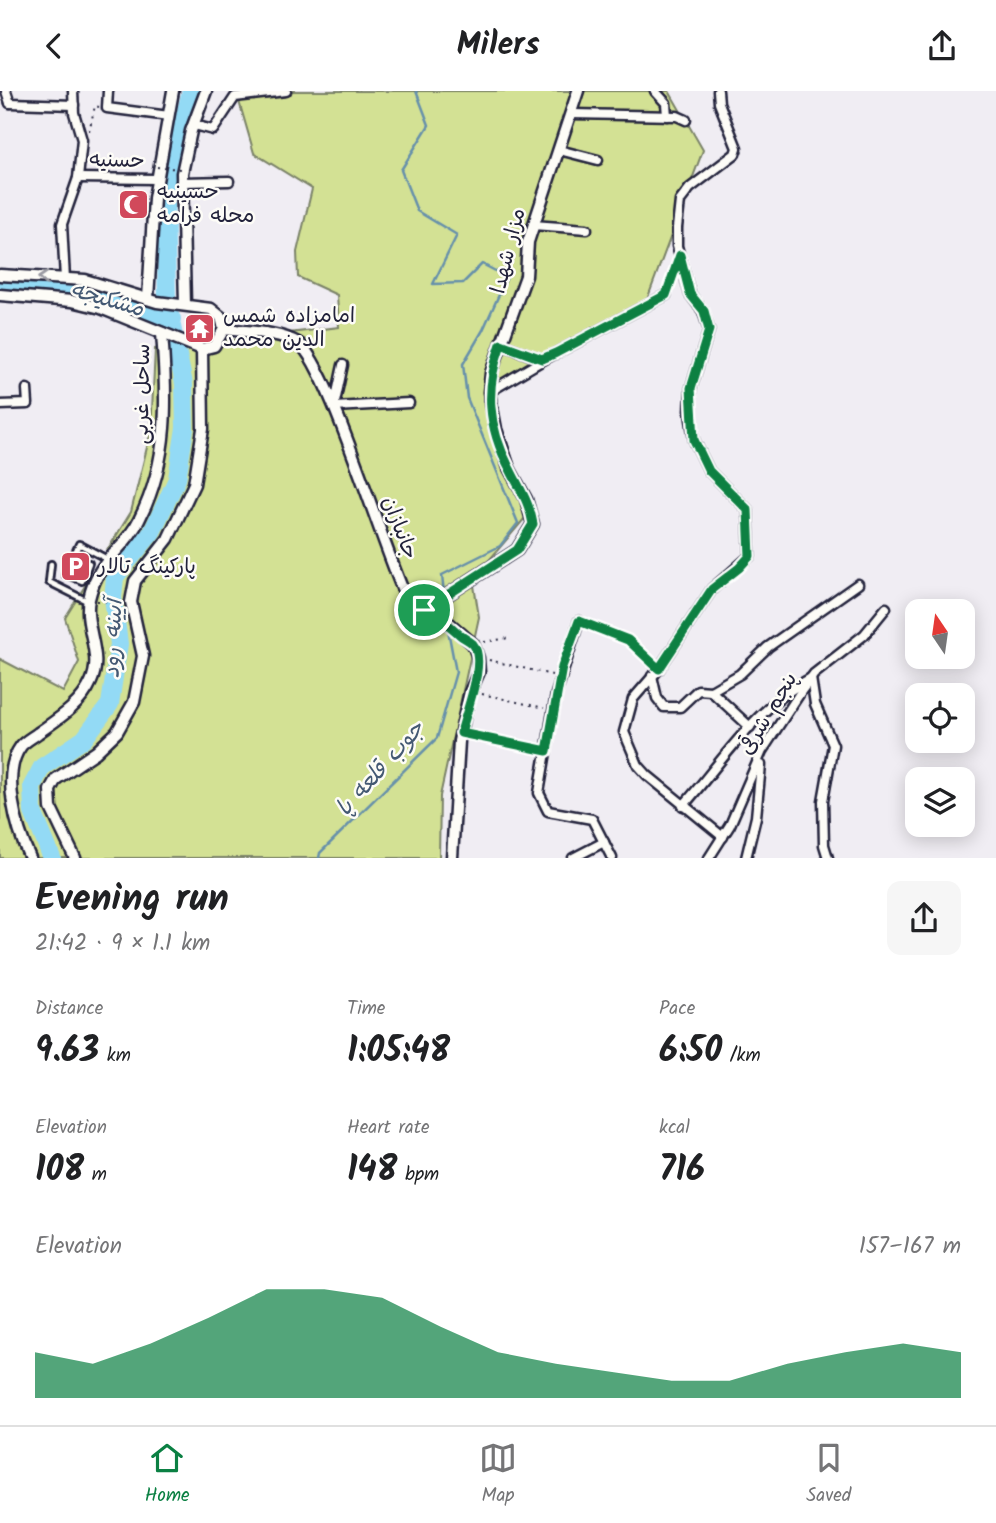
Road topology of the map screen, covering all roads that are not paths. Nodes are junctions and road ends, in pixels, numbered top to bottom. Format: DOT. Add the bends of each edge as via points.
graph roads {
  1 [pos="6,91"];
  2 [pos="73,91"];
  3 [pos="108,91"];
  4 [pos="173,91"];
  5 [pos="206,91"];
  6 [pos="286,91"];
  7 [pos="578,91"];
  8 [pos="654,91"];
  9 [pos="718,91"];
  10 [pos="10,103"];
  11 [pos="74,105"];
  12 [pos="0,109"];
  13 [pos="572,114"];
  14 [pos="169,116"];
  15 [pos="667,116"];
  16 [pos="686,120"];
  17 [pos="194,125"];
  18 [pos="559,150"];
  19 [pos="598,160"];
  20 [pos="78,178"];
  21 [pos="156,179"];
  22 [pos="229,181"];
  23 [pos="181,182"];
  24 [pos="534,225"];
  25 [pos="587,229"];
  26 [pos="0,275"];
  27 [pos="65,279"];
  28 [pos="0,295"];
  29 [pos="666,295"];
  30 [pos="152,301"];
  31 [pos="182,305"];
  32 [pos="224,329"];
  33 [pos="165,333"];
  34 [pos="501,344"];
  35 [pos="202,349"];
  36 [pos="542,359"];
  37 [pos="342,365"];
  38 [pos="27,389"];
  39 [pos="489,392"];
  40 [pos="409,403"];
  41 [pos="0,405"];
  42 [pos="334,407"];
  43 [pos="107,559"];
  44 [pos="89,562"];
  45 [pos="51,564"];
  46 [pos="858,584"];
  47 [pos="89,601"];
  48 [pos="886,608"];
  49 [pos="424,610"];
  50 [pos="579,621"];
  51 [pos="655,672"];
  52 [pos="811,678"];
  53 [pos="711,691"];
  54 [pos="750,727"];
  55 [pos="762,751"];
  56 [pos="684,806"];
  57 [pos="723,837"];
  58 [pos="604,842"];
  59 [pos="30,858"];
  60 [pos="75,858"];
  61 [pos="452,858"];
  62 [pos="573,858"];
  63 [pos="612,858"];
  64 [pos="709,858"];
  65 [pos="746,858"];
  66 [pos="828,858"];
  1 -- 10 [label="street"];
  2 -- 11 [label="street"];
  3 -- 14 [label="street" via="107,108"];
  4 -- 14 [label="street"];
  5 -- 17 [label="street"];
  6 -- 17 [label="street" via="235,97 213,130"];
  7 -- 13 [label="street, مزار شهدا"];
  8 -- 15 [label="street" via="666,103"];
  9 -- 51 [label="street" via="737,148 680,201 677,228 690,294 704,311 709,330 691,388 694,440 709,471 748,510 750,556 712,589"];
  10 -- 11 [label="street"];
  10 -- 12 [label="street"];
  11 -- 20 [label="street" via="82,140"];
  13 -- 15 [label="street"];
  13 -- 18 [label="street, مزار شهدا"];
  14 -- 21 [label="street"];
  15 -- 16 [label="street"];
  17 -- 23 [label="street"];
  18 -- 19 [label="street"];
  18 -- 24 [label="street, مزار شهدا"];
  20 -- 21 [label="street, حسنیه"];
  20 -- 27 [label="street" via="62,225"];
  21 -- 30 [label="street"];
  22 -- 23 [label="street"];
  23 -- 31 [label="street"];
  24 -- 25 [label="street"];
  24 -- 34 [label="street, مزار شهدا" via="526,276"];
  27 -- 26 [label="street, one-way"];
  27 -- 30 [label="street" via="85,280"];
  28 -- 33 [label="street" via="72,301"];
  29 -- 36 [label="street"];
  30 -- 31 [label="street"];
  31 -- 32 [label="street" via="216,312"];
  32 -- 35 [label="street" via="214,345"];
  32 -- 42 [label="street, جانبازان" via="300,344 316,366"];
  33 -- 35 [label="street"];
  33 -- 43 [label="street, ساحل غربی" via="166,427 158,473 139,522"];
  34 -- 36 [label="street"];
  34 -- 39 [label="street, مزار شهدا"];
  35 -- 60 [label="street" via="203,429 194,484 168,539 135,581 131,602 143,656 134,702 117,732 56,779 50,790 51,809"];
  36 -- 39 [label="street"];
  37 -- 42 [label="street"];
  38 -- 41 [label="street" via="28,404"];
  39 -- 49 [label="street, مزار شهدا" via="502,450 533,524 517,550"];
  40 -- 42 [label="street"];
  42 -- 49 [label="street, جانبازان" via="404,594 409,604"];
  43 -- 44 [label="lane" via="79,544 65,574 82,581"];
  43 -- 47 [label="street, ساحل غربی"];
  45 -- 47 [label="lane" via="48,582"];
  46 -- 53 [label="street"];
  47 -- 59 [label="street, ساحل غربی" via="97,661 92,682 77,703 21,746 11,779 14,816"];
  48 -- 52 [label="street, پنجم شرقی" via="864,635"];
  49 -- 61 [label="street, جانبازان" via="447,621 473,644 478,658 479,672 470,692 455,773"];
  50 -- 58 [label="street" via="560,676 539,793 541,803 555,814 592,819"];
  51 -- 53 [label="street" via="657,698 664,707 680,707 698,690"];
  51 -- 56 [label="street" via="633,699 624,732 638,765"];
  52 -- 54 [label="street" via="789,689"];
  52 -- 55 [label="street, پنجم شرقی"];
  52 -- 66 [label="street" via="815,704 833,744 822,801"];
  53 -- 54 [label="street"];
  54 -- 56 [label="street"];
  55 -- 57 [label="street, پنجم شرقی"];
  55 -- 65 [label="street" via="756,817"];
  56 -- 57 [label="street"];
  57 -- 64 [label="street, پنجم شرقی"];
  58 -- 62 [label="street"];
  58 -- 63 [label="street"];
}
